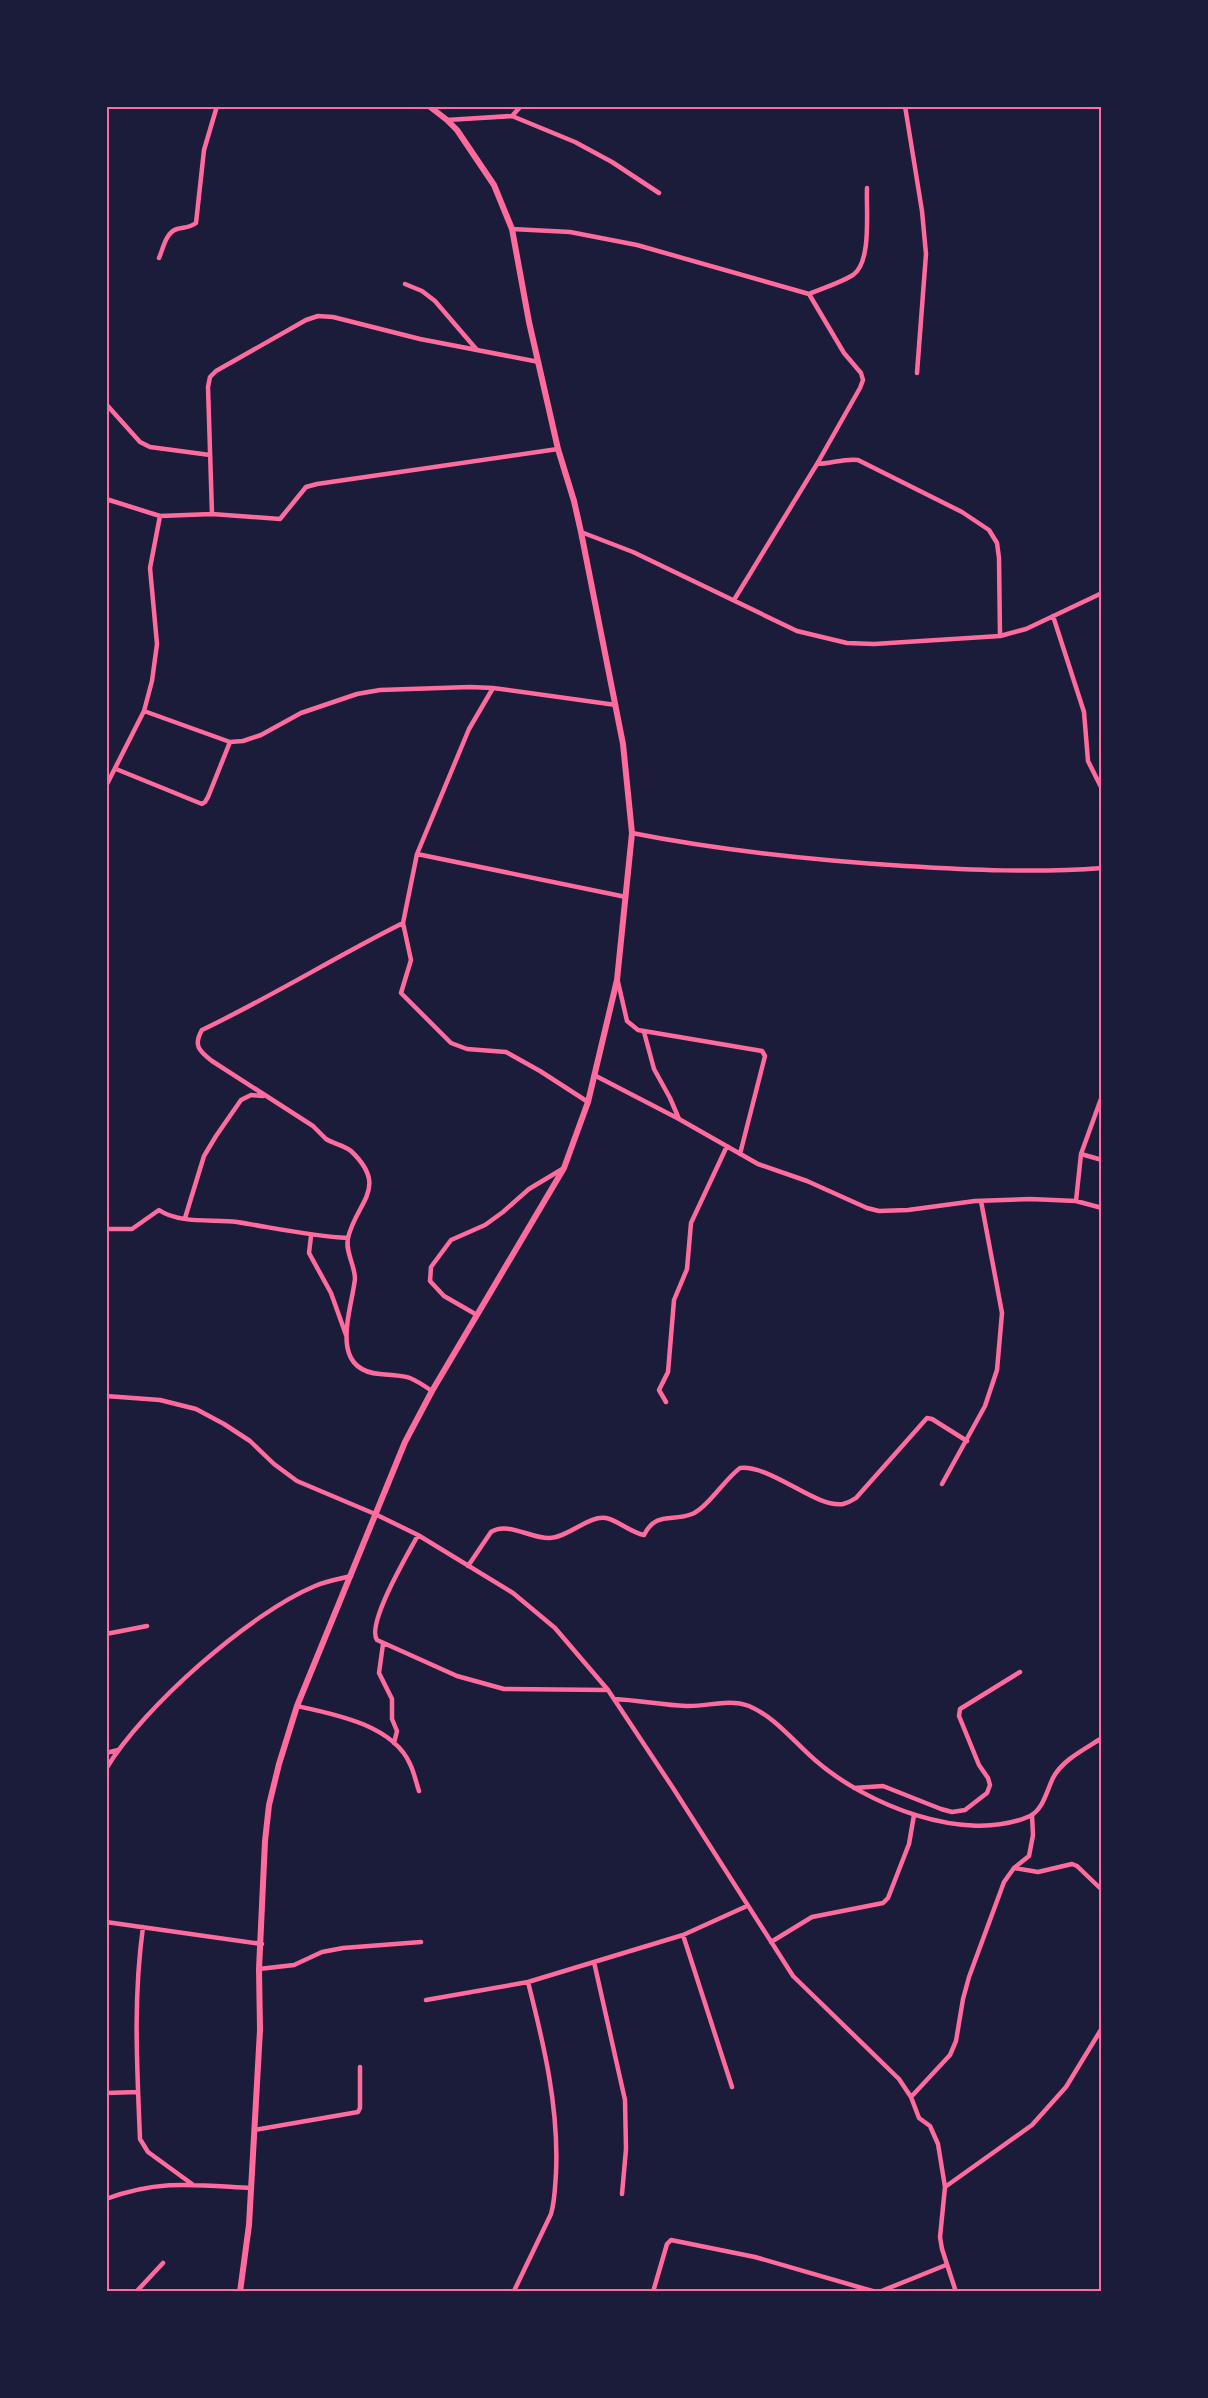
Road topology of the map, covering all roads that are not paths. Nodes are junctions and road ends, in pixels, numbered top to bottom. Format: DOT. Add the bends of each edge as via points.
graph roads {
  1 [pos="217,106"];
  2 [pos="429,106"];
  3 [pos="521,106"];
  4 [pos="905,106"];
  5 [pos="512,116"];
  6 [pos="447,120"];
  7 [pos="867,188"];
  8 [pos="659,193"];
  9 [pos="512,229"];
  10 [pos="159,258"];
  11 [pos="405,284"];
  12 [pos="809,294"];
  13 [pos="477,350"];
  14 [pos="539,362"];
  15 [pos="917,373"];
  16 [pos="106,404"];
  17 [pos="558,448"];
  18 [pos="210,455"];
  19 [pos="817,464"];
  20 [pos="106,499"];
  21 [pos="213,514"];
  22 [pos="160,516"];
  23 [pos="581,532"];
  24 [pos="1101,593"];
  25 [pos="734,600"];
  26 [pos="1053,616"];
  27 [pos="1000,636"];
  28 [pos="493,688"];
  29 [pos="616,705"];
  30 [pos="144,711"];
  31 [pos="230,742"];
  32 [pos="116,769"];
  33 [pos="106,786"];
  34 [pos="1101,787"];
  35 [pos="632,833"];
  36 [pos="417,854"];
  37 [pos="1101,868"];
  38 [pos="626,897"];
  39 [pos="403,923"];
  40 [pos="617,980"];
  41 [pos="644,1032"];
  42 [pos="594,1075"];
  43 [pos="265,1096"];
  44 [pos="1101,1096"];
  45 [pos="588,1102"];
  46 [pos="678,1119"];
  47 [pos="727,1146"];
  48 [pos="740,1154"];
  49 [pos="1081,1154"];
  50 [pos="1101,1160"];
  51 [pos="564,1168"];
  52 [pos="981,1201"];
  53 [pos="1076,1202"];
  54 [pos="1101,1208"];
  55 [pos="185,1218"];
  56 [pos="106,1228"];
  57 [pos="311,1236"];
  58 [pos="348,1238"];
  59 [pos="477,1315"];
  60 [pos="346,1337"];
  61 [pos="432,1391"];
  62 [pos="106,1396"];
  63 [pos="666,1402"];
  64 [pos="967,1441"];
  65 [pos="942,1484"];
  66 [pos="375,1514"];
  67 [pos="418,1535"];
  68 [pos="468,1566"];
  69 [pos="351,1576"];
  70 [pos="147,1626"];
  71 [pos="106,1634"];
  72 [pos="383,1644"];
  73 [pos="1020,1672"];
  74 [pos="608,1690"];
  75 [pos="614,1699"];
  76 [pos="297,1706"];
  77 [pos="1101,1738"];
  78 [pos="394,1743"];
  79 [pos="118,1750"];
  80 [pos="106,1753"];
  81 [pos="106,1768"];
  82 [pos="854,1788"];
  83 [pos="418,1791"];
  84 [pos="914,1815"];
  85 [pos="1032,1815"];
  86 [pos="1014,1869"];
  87 [pos="1101,1890"];
  88 [pos="747,1906"];
  89 [pos="106,1922"];
  90 [pos="143,1927"];
  91 [pos="683,1935"];
  92 [pos="421,1942"];
  93 [pos="771,1942"];
  94 [pos="262,1944"];
  95 [pos="594,1962"];
  96 [pos="259,1969"];
  97 [pos="528,1983"];
  98 [pos="426,2000"];
  99 [pos="1101,2028"];
  100 [pos="360,2067"];
  101 [pos="732,2086"];
  102 [pos="138,2092"];
  103 [pos="106,2093"];
  104 [pos="911,2097"];
  105 [pos="254,2130"];
  106 [pos="192,2184"];
  107 [pos="945,2187"];
  108 [pos="251,2188"];
  109 [pos="622,2194"];
  110 [pos="106,2199"];
  111 [pos="164,2263"];
  112 [pos="945,2265"];
  113 [pos="514,2291"];
  114 [pos="136,2292"];
  115 [pos="240,2292"];
  116 [pos="653,2292"];
  117 [pos="878,2292"];
  118 [pos="956,2292"];
  1 -- 10 [label="street" via="204,150 196,223 170,233"];
  2 -- 6 [label="street"];
  3 -- 5 [label="street"];
  4 -- 15 [label="street" via="926,254"];
  5 -- 6 [label="street"];
  5 -- 8 [label="street" via="575,142"];
  6 -- 9 [label="street" via="494,185"];
  7 -- 12 [label="street" via="862,267 853,275"];
  9 -- 12 [label="street" via="570,232 637,245"];
  9 -- 14 [label="street"];
  11 -- 13 [label="street" via="435,301"];
  12 -- 19 [label="street" via="862,380"];
  13 -- 14 [label="street"];
  13 -- 18 [label="street" via="333,317 306,320 210,377"];
  14 -- 17 [label="street"];
  16 -- 18 [label="street" via="140,442 150,447"];
  17 -- 21 [label="street" via="317,484 306,487 280,519"];
  17 -- 23 [label="street"];
  18 -- 21 [label="street"];
  19 -- 25 [label="street"];
  19 -- 27 [label="street" via="858,460 962,512 989,530 997,543 999,558"];
  20 -- 22 [label="street"];
  21 -- 22 [label="street"];
  22 -- 30 [label="street" via="150,568 157,644"];
  23 -- 25 [label="street"];
  23 -- 29 [label="street"];
  24 -- 26 [label="street"];
  25 -- 27 [label="street" via="796,632 847,643"];
  26 -- 27 [label="street"];
  26 -- 34 [label="street" via="1084,712 1088,761"];
  28 -- 29 [label="street"];
  28 -- 31 [label="street" via="357,694 301,713 261,735"];
  28 -- 36 [label="street" via="469,729"];
  29 -- 35 [label="street"];
  30 -- 31 [label="street"];
  30 -- 32 [label="street"];
  31 -- 32 [label="street" via="202,804"];
  32 -- 33 [label="street"];
  35 -- 37 [label="street" via="814,860 998,871"];
  35 -- 38 [label="street"];
  36 -- 38 [label="street"];
  36 -- 39 [label="street"];
  38 -- 40 [label="street"];
  39 -- 43 [label="street" via="202,1030 196,1046 201,1053"];
  39 -- 45 [label="street" via="411,960 401,993 451,1043 467,1049 506,1052"];
  40 -- 41 [label="street" via="627,1021"];
  40 -- 42 [label="street"];
  41 -- 46 [label="street" via="654,1069"];
  41 -- 48 [label="street" via="762,1050 765,1056"];
  42 -- 45 [label="street"];
  42 -- 46 [label="street"];
  43 -- 55 [label="street" via="251,1095 241,1100 216,1136 204,1156"];
  43 -- 58 [label="street" via="327,1139 350,1150 366,1169 369,1188"];
  44 -- 49 [label="street"];
  45 -- 51 [label="street"];
  46 -- 47 [label="street"];
  47 -- 48 [label="street"];
  47 -- 63 [label="street" via="691,1223 687,1269 674,1300 668,1372 659,1390"];
  48 -- 52 [label="street" via="879,1211"];
  49 -- 50 [label="street"];
  49 -- 53 [label="street"];
  51 -- 59 [label="street"];
  51 -- 59 [label="street" via="529,1188 484,1225 451,1240 431,1267 430,1281 444,1296"];
  52 -- 53 [label="street"];
  52 -- 64 [label="street" via="1000,1302 1001,1337 997,1370"];
  53 -- 54 [label="street"];
  55 -- 56 [label="street" via="159,1210 132,1229"];
  55 -- 57 [label="street" via="236,1222"];
  57 -- 58 [label="street"];
  57 -- 60 [label="street" via="309,1253 331,1293"];
  58 -- 60 [label="street" via="355,1279"];
  59 -- 61 [label="street"];
  60 -- 61 [label="street" via="350,1360 357,1367 370,1373 411,1377"];
  61 -- 66 [label="street" via="405,1442"];
  62 -- 66 [label="street" via="160,1400 196,1409 250,1441 297,1481"];
  64 -- 65 [label="street"];
  64 -- 68 [label="street" via="927,1418 856,1498 843,1504 826,1502 786,1482 740,1468 695,1512 662,1518 650,1524 644,1535 605,1518 590,1520 570,1533 547,1539 497,1529"];
  66 -- 67 [label="street"];
  66 -- 69 [label="street"];
  67 -- 68 [label="street"];
  67 -- 72 [label="street" via="378,1616 374,1637"];
  68 -- 74 [label="street" via="513,1593 555,1628"];
  69 -- 76 [label="street"];
  69 -- 79 [label="street" via="317,1585 250,1623 166,1698"];
  70 -- 71 [label="street"];
  72 -- 74 [label="street" via="457,1676 504,1689"];
  72 -- 78 [label="street" via="379,1674 392,1700 392,1719 397,1731"];
  73 -- 82 [label="street" via="960,1709 959,1716 990,1785 965,1810 940,1809 883,1786"];
  74 -- 75 [label="street"];
  75 -- 82 [label="street" via="687,1706 732,1702 750,1707 767,1716 817,1762"];
  75 -- 88 [label="street"];
  76 -- 78 [label="street" via="339,1714"];
  76 -- 94 [label="street" via="269,1805"];
  77 -- 85 [label="street" via="1066,1761"];
  78 -- 83 [label="street" via="410,1764"];
  79 -- 80 [label="street"];
  79 -- 81 [label="street"];
  82 -- 84 [label="street"];
  84 -- 85 [label="street" via="991,1825"];
  84 -- 93 [label="street" via="909,1844 883,1903 812,1917"];
  85 -- 86 [label="street" via="1029,1856"];
  86 -- 87 [label="street" via="1038,1872 1072,1864"];
  86 -- 104 [label="street" via="1004,1882 969,1977 950,2055"];
  88 -- 91 [label="street"];
  88 -- 93 [label="street"];
  89 -- 90 [label="street"];
  90 -- 94 [label="street"];
  90 -- 102 [label="street" via="135,2019"];
  91 -- 95 [label="street"];
  91 -- 101 [label="street"];
  92 -- 96 [label="street" via="343,1948 322,1952 294,1965"];
  93 -- 104 [label="street" via="793,1976 899,2079"];
  94 -- 96 [label="street"];
  95 -- 97 [label="street"];
  95 -- 109 [label="street" via="624,2100 626,2149"];
  96 -- 105 [label="street"];
  97 -- 98 [label="street"];
  97 -- 113 [label="street" via="545,2047 553,2100 557,2151 555,2203"];
  99 -- 107 [label="street" via="1066,2087 1032,2125"];
  100 -- 105 [label="street" via="358,2112"];
  102 -- 103 [label="street"];
  102 -- 106 [label="street" via="143,2146"];
  104 -- 107 [label="street" via="919,2118 930,2126 938,2144"];
  105 -- 108 [label="street"];
  106 -- 108 [label="street"];
  106 -- 110 [label="street" via="165,2184"];
  107 -- 112 [label="street" via="940,2237"];
  108 -- 115 [label="street"];
  111 -- 114 [label="street"];
  112 -- 117 [label="street"];
  112 -- 118 [label="street"];
  116 -- 117 [label="street" via="671,2240 755,2257"];
}
